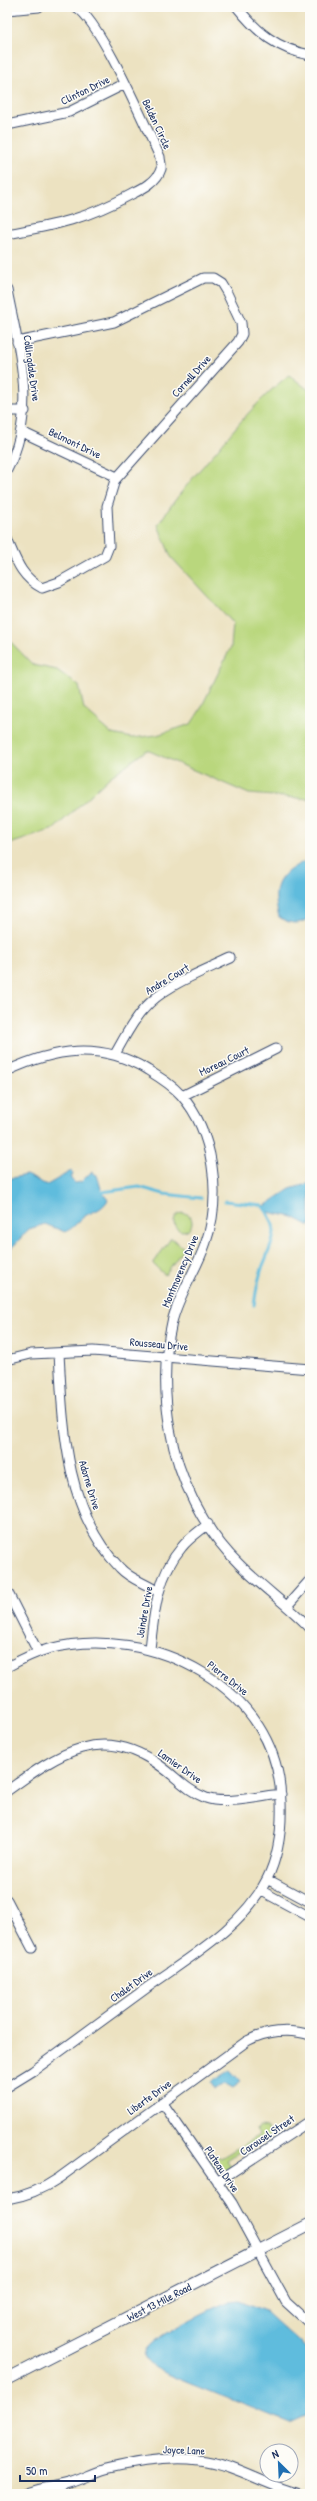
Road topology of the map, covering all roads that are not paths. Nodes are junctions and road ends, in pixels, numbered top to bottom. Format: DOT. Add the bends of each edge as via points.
graph roads {
  1 [pos="39,7"];
  2 [pos="76,7"];
  3 [pos="237,7"];
  4 [pos="7,10"];
  5 [pos="310,55"];
  6 [pos="125,84"];
  7 [pos="7,124"];
  8 [pos="7,234"];
  9 [pos="7,290"];
  10 [pos="17,342"];
  11 [pos="7,411"];
  12 [pos="25,412"];
  13 [pos="22,432"];
  14 [pos="8,465"];
  15 [pos="117,477"];
  16 [pos="7,539"];
  17 [pos="231,958"];
  18 [pos="276,1049"];
  19 [pos="114,1054"];
  20 [pos="7,1072"];
  21 [pos="182,1096"];
  22 [pos="59,1353"];
  23 [pos="167,1356"];
  24 [pos="7,1360"];
  25 [pos="310,1369"];
  26 [pos="208,1524"];
  27 [pos="310,1580"];
  28 [pos="7,1591"];
  29 [pos="158,1592"];
  30 [pos="287,1606"];
  31 [pos="310,1628"];
  32 [pos="150,1649"];
  33 [pos="38,1652"];
  34 [pos="7,1667"];
  35 [pos="7,1791"];
  36 [pos="281,1794"];
  37 [pos="267,1879"];
  38 [pos="260,1890"];
  39 [pos="7,1900"];
  40 [pos="310,1902"];
  41 [pos="310,1917"];
  42 [pos="32,1948"];
  43 [pos="310,2035"];
  44 [pos="7,2087"];
  45 [pos="162,2102"];
  46 [pos="310,2121"];
  47 [pos="217,2182"];
  48 [pos="7,2199"];
  49 [pos="310,2224"];
  50 [pos="258,2252"];
  51 [pos="310,2324"];
  52 [pos="7,2379"];
  53 [pos="65,2484"];
  54 [pos="24,2494"];
  55 [pos="52,2494"];
  56 [pos="300,2494"];
  1 -- 4 [label="street"];
  2 -- 6 [label="street, Belden Circle" via="86,15"];
  3 -- 5 [label="street" via="268,40 294,52"];
  6 -- 7 [label="street, Clinton Drive" via="69,112"];
  6 -- 8 [label="street, Belden Circle" via="160,157 161,168 156,179 92,215 63,224"];
  9 -- 10 [label="street, Collingdale Drive"];
  10 -- 12 [label="street, Collingdale Drive"];
  10 -- 15 [label="street, Cornell Drive" via="114,322 202,278 213,278 221,283 241,323 240,338"];
  11 -- 12 [label="street"];
  12 -- 13 [label="street, Collingdale Drive"];
  13 -- 14 [label="street, Collingdale Drive"];
  13 -- 15 [label="street, Belmont Drive"];
  15 -- 16 [label="street, Cornell Drive" via="107,506 109,546 105,556 79,571 42,588 30,582 19,567"];
  17 -- 19 [label="street, Andre Court" via="161,994 143,1009"];
  18 -- 21 [label="street, Moreau Court"];
  19 -- 20 [label="street, Montmorency Drive" via="62,1051 29,1061"];
  19 -- 21 [label="street, Montmorency Drive" via="140,1065 165,1080"];
  21 -- 23 [label="street, Montmorency Drive" via="200,1123 207,1144 214,1186 213,1212 204,1247 176,1308"];
  22 -- 23 [label="street, Rousseau Drive" via="93,1351"];
  22 -- 24 [label="street, Rousseau Drive" via="31,1354"];
  22 -- 29 [label="street, Adorne Drive" via="63,1425 68,1455 90,1525 100,1546 120,1569 134,1581"];
  23 -- 25 [label="street, Rousseau Drive"];
  23 -- 26 [label="street, Montmorency Drive" via="165,1371 170,1429 182,1477"];
  26 -- 29 [label="street, Joindre Drive" via="182,1547"];
  26 -- 30 [label="street, Montmorency Drive" via="238,1563"];
  27 -- 30 [label="street"];
  28 -- 33 [label="street"];
  29 -- 32 [label="street, Joindre Drive"];
  30 -- 31 [label="street, Montmorency Drive"];
  32 -- 33 [label="street, Pierre Drive" via="122,1644 86,1644"];
  32 -- 36 [label="street, Pierre Drive" via="188,1663 220,1684 242,1704 258,1722 269,1743 277,1764"];
  33 -- 34 [label="street, Pierre Drive"];
  35 -- 36 [label="street, Lamier Drive" via="69,1750 107,1744 140,1754 162,1767 190,1790 206,1798 225,1800"];
  36 -- 37 [label="street, Pierre Drive" via="277,1851"];
  37 -- 38 [label="street, Pierre Drive"];
  37 -- 40 [label="street"];
  38 -- 41 [label="street"];
  38 -- 44 [label="street, Chalet Drive" via="240,1916 216,1937 33,2071"];
  39 -- 42 [label="street"];
  43 -- 45 [label="street, Liberte Drive" via="282,2031 255,2036"];
  45 -- 47 [label="street, Plateau Drive"];
  45 -- 48 [label="street, Liberte Drive" via="46,2187"];
  46 -- 47 [label="street, Carousel Street"];
  47 -- 50 [label="street, Plateau Drive" via="232,2203"];
  49 -- 50 [label="street, West 13 Mile Road"];
  50 -- 51 [label="street, Plateau Drive" via="286,2302"];
  50 -- 52 [label="street, West 13 Mile Road"];
  53 -- 54 [label="street, Joyce Lane" via="46,2486"];
  53 -- 55 [label="street, Joyce Lane"];
  53 -- 56 [label="street, Joyce Lane" via="105,2469 163,2460 199,2460 227,2466"];
}
